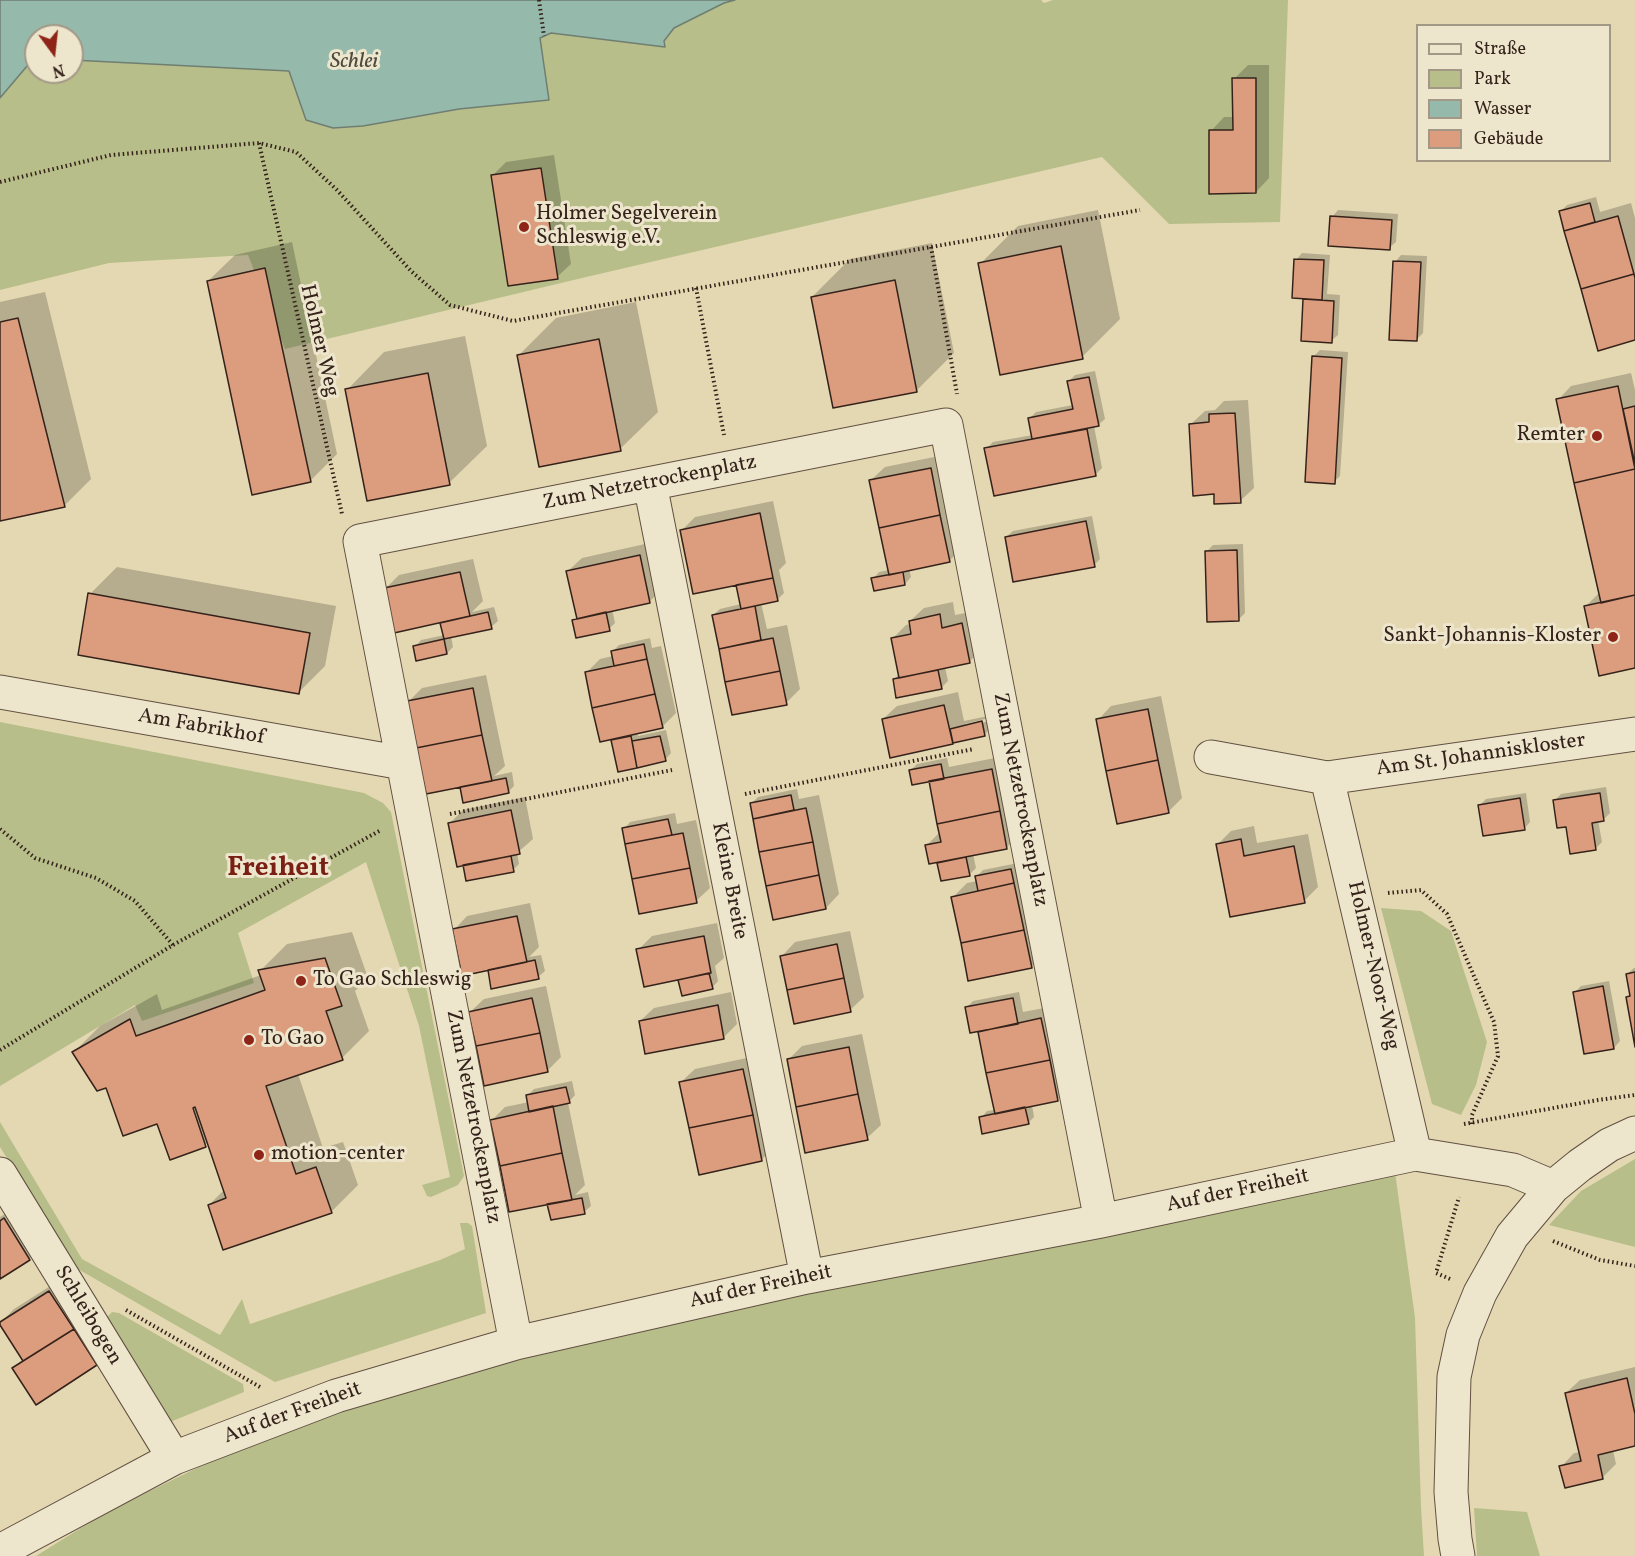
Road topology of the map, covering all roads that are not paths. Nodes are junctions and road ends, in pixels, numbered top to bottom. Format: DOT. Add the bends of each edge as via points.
graph roads {
  1 [pos="650,484"];
  2 [pos="0,692"];
  3 [pos="1635,734"];
  4 [pos="1211,757"];
  5 [pos="403,763"];
  6 [pos="1328,778"];
  7 [pos="1635,1133"];
  8 [pos="1415,1154"];
  9 [pos="0,1174"];
  10 [pos="1553,1187"];
  11 [pos="1101,1221"];
  12 [pos="807,1277"];
  13 [pos="516,1343"];
  14 [pos="174,1458"];
  15 [pos="1454,1550"];
  16 [pos="0,1551"];
  1 -- 5 [label="street, Zum Netzetrockenplatz" via="360,541"];
  1 -- 11 [label="street, Zum Netzetrockenplatz" via="946,425"];
  1 -- 12 [label="street, Kleine Breite"];
  2 -- 5 [label="street, Am Fabrikhof"];
  3 -- 6 [label="street, Am St. Johanniskloster"];
  4 -- 6 [label="street, Am St. Johanniskloster"];
  5 -- 13 [label="street, Zum Netzetrockenplatz"];
  6 -- 8 [label="street, Holmer-Noor-Weg"];
  7 -- 10 [label="street" via="1609,1145"];
  8 -- 10 [label="street, Auf der Freiheit" via="1513,1170"];
  8 -- 11 [label="street, Auf der Freiheit"];
  9 -- 14 [label="street, Schleibogen"];
  10 -- 15 [label="street" via="1512,1236 1480,1293 1463,1335 1454,1377"];
  11 -- 12 [label="street, Auf der Freiheit"];
  12 -- 13 [label="street, Auf der Freiheit"];
  13 -- 14 [label="street, Auf der Freiheit" via="336,1396"];
  14 -- 16 [label="street, Auf der Freiheit"];
}
